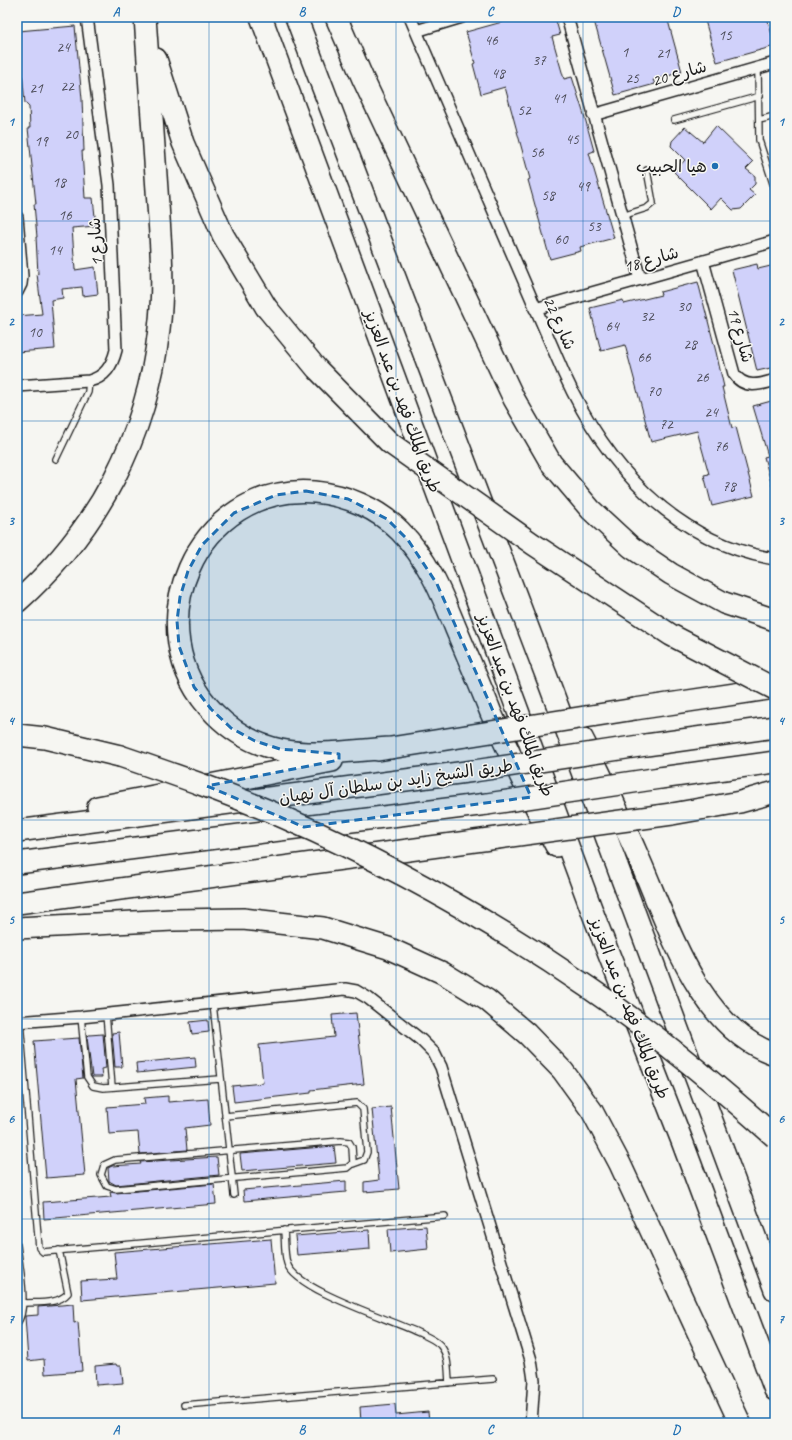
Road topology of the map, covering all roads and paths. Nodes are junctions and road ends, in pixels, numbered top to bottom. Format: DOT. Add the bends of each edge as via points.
graph roads {
  1 [pos="87,17"];
  2 [pos="145,17"];
  3 [pos="149,17"];
  4 [pos="261,17"];
  5 [pos="296,17"];
  6 [pos="336,17"];
  7 [pos="410,17"];
  8 [pos="462,17"];
  9 [pos="567,17"];
  10 [pos="416,31"];
  11 [pos="775,63"];
  12 [pos="758,68"];
  13 [pos="760,96"];
  14 [pos="593,115"];
  15 [pos="775,116"];
  16 [pos="674,120"];
  17 [pos="759,120"];
  18 [pos="647,170"];
  19 [pos="775,190"];
  20 [pos="622,216"];
  21 [pos="17,217"];
  22 [pos="775,241"];
  23 [pos="703,261"];
  24 [pos="640,279"];
  25 [pos="17,292"];
  26 [pos="535,309"];
  27 [pos="775,380"];
  28 [pos="89,381"];
  29 [pos="17,386"];
  30 [pos="56,459"];
  31 [pos="775,559"];
  32 [pos="17,602"];
  33 [pos="775,620"];
  34 [pos="546,675"];
  35 [pos="775,689"];
  36 [pos="775,727"];
  37 [pos="17,735"];
  38 [pos="391,748"];
  39 [pos="775,762"];
  40 [pos="775,792"];
  41 [pos="775,800"];
  42 [pos="740,802"];
  43 [pos="17,824"];
  44 [pos="17,831"];
  45 [pos="17,863"];
  46 [pos="17,903"];
  47 [pos="595,919"];
  48 [pos="17,928"];
  49 [pos="213,1004"];
  50 [pos="106,1014"];
  51 [pos="81,1017"];
  52 [pos="19,1022"];
  53 [pos="775,1054"];
  54 [pos="220,1079"];
  55 [pos="112,1087"];
  56 [pos="225,1116"];
  57 [pos="775,1137"];
  58 [pos="229,1150"];
  59 [pos="353,1164"];
  60 [pos="232,1179"];
  61 [pos="234,1195"];
  62 [pos="445,1216"];
  63 [pos="284,1230"];
  64 [pos="17,1245"];
  65 [pos="59,1250"];
  66 [pos="775,1290"];
  67 [pos="23,1303"];
  68 [pos="17,1323"];
  69 [pos="493,1379"];
  70 [pos="449,1382"];
  71 [pos="775,1390"];
  72 [pos="184,1405"];
  73 [pos="531,1423"];
  74 [pos="740,1423"];
  1 -- 28 [label="street, شارع 1" via="109,185 117,339 109,368 98,378"];
  2 -- 32 [label="highway" via="162,275 160,328 156,354 140,418 107,494 60,559"];
  3 -- 35 [label="highway, bridge" via="156,60 183,143 223,235 266,307 318,368 390,443 533,544 671,635"];
  4 -- 47 [label="highway, طريق الملك فهد بن عبد العزيز"];
  5 -- 34 [label="highway, طريق الملك فهد بن عبد العزيز"];
  6 -- 33 [label="highway" via="514,399 551,463 591,510 631,547 671,574 724,603"];
  7 -- 10 [label="street, شارع 22"];
  8 -- 10 [label="street"];
  9 -- 14 [label="street"];
  10 -- 26 [label="street, شارع 22"];
  11 -- 12 [label="street, شارع 20"];
  12 -- 13 [label="lane"];
  12 -- 14 [label="street, شارع 20"];
  13 -- 16 [label="lane"];
  13 -- 17 [label="lane"];
  14 -- 20 [label="street"];
  15 -- 17 [label="lane"];
  17 -- 19 [label="lane" via="759,140"];
  18 -- 20 [label="lane" via="653,203 648,208"];
  20 -- 24 [label="street"];
  21 -- 25 [label="street" via="22,276"];
  22 -- 23 [label="street, شارع 18"];
  23 -- 24 [label="street, شارع 18"];
  23 -- 27 [label="street, شارع 19" via="734,374 741,382 752,385"];
  24 -- 26 [label="street, شارع 18"];
  26 -- 31 [label="street, شارع 22" via="587,421 630,478 660,506 693,530 736,550"];
  28 -- 29 [label="street, شارع 1"];
  28 -- 30 [label="lane" via="88,392"];
  34 -- 53 [label="highway" via="611,795 678,949 699,989 727,1024 764,1051"];
  34 -- 66 [label="highway, طريق الملك فهد بن عبد العزيز"];
  35 -- 38 [label="highway, bridge"];
  36 -- 44 [label="highway, طريق الشيخ زايد بن سلطان آل نهيان, bridge" via="474,771"];
  37 -- 57 [label="highway, bridge" via="44,738 120,756 203,785 285,818 364,855 449,900 591,989 662,1041"];
  38 -- 43 [label="highway"];
  38 -- 47 [label="highway" via="306,752 267,746 243,735 220,719 194,687 187,674 179,646 177,622 180,597 188,571 202,545 222,522 234,513 276,495 320,492 348,499 368,508 387,519 408,540 437,584 517,768"];
  39 -- 45 [label="highway, طريق الشيخ زايد بن سلطان آل نهيان, bridge" via="487,804"];
  40 -- 42 [label="highway"];
  41 -- 42 [label="highway"];
  42 -- 46 [label="highway, bridge" via="672,814"];
  47 -- 71 [label="highway, طريق الملك فهد بن عبد العزيز" via="682,1141"];
  48 -- 74 [label="highway" via="243,919 322,928 388,948 443,973 487,1000 527,1034 563,1071 592,1111 620,1164"];
  49 -- 50 [label="street"];
  49 -- 54 [label="lane"];
  49 -- 73 [label="street" via="351,990 368,998 434,1053 441,1067 531,1360 534,1380"];
  50 -- 51 [label="street"];
  50 -- 55 [label="lane"];
  51 -- 52 [label="street"];
  51 -- 55 [label="lane" via="88,1080 95,1087"];
  52 -- 65 [label="lane" via="40,1248 43,1252"];
  54 -- 55 [label="lane"];
  54 -- 56 [label="lane"];
  56 -- 58 [label="lane"];
  56 -- 59 [label="lane" via="357,1103 363,1109 367,1152 364,1160"];
  58 -- 59 [label="lane" via="346,1141 351,1143"];
  58 -- 60 [label="lane"];
  58 -- 60 [label="lane" via="115,1160 104,1164 101,1175 107,1186 116,1189"];
  59 -- 60 [label="lane" via="344,1169"];
  60 -- 61 [label="lane"];
  62 -- 63 [label="lane"];
  63 -- 65 [label="lane"];
  63 -- 70 [label="lane" via="287,1265 301,1281 352,1307 406,1326 434,1340 447,1358"];
  64 -- 67 [label="lane"];
  65 -- 67 [label="lane" via="68,1293 63,1299 55,1301"];
  67 -- 68 [label="lane" via="22,1317"];
  69 -- 70 [label="lane"];
  70 -- 72 [label="lane"];
}
